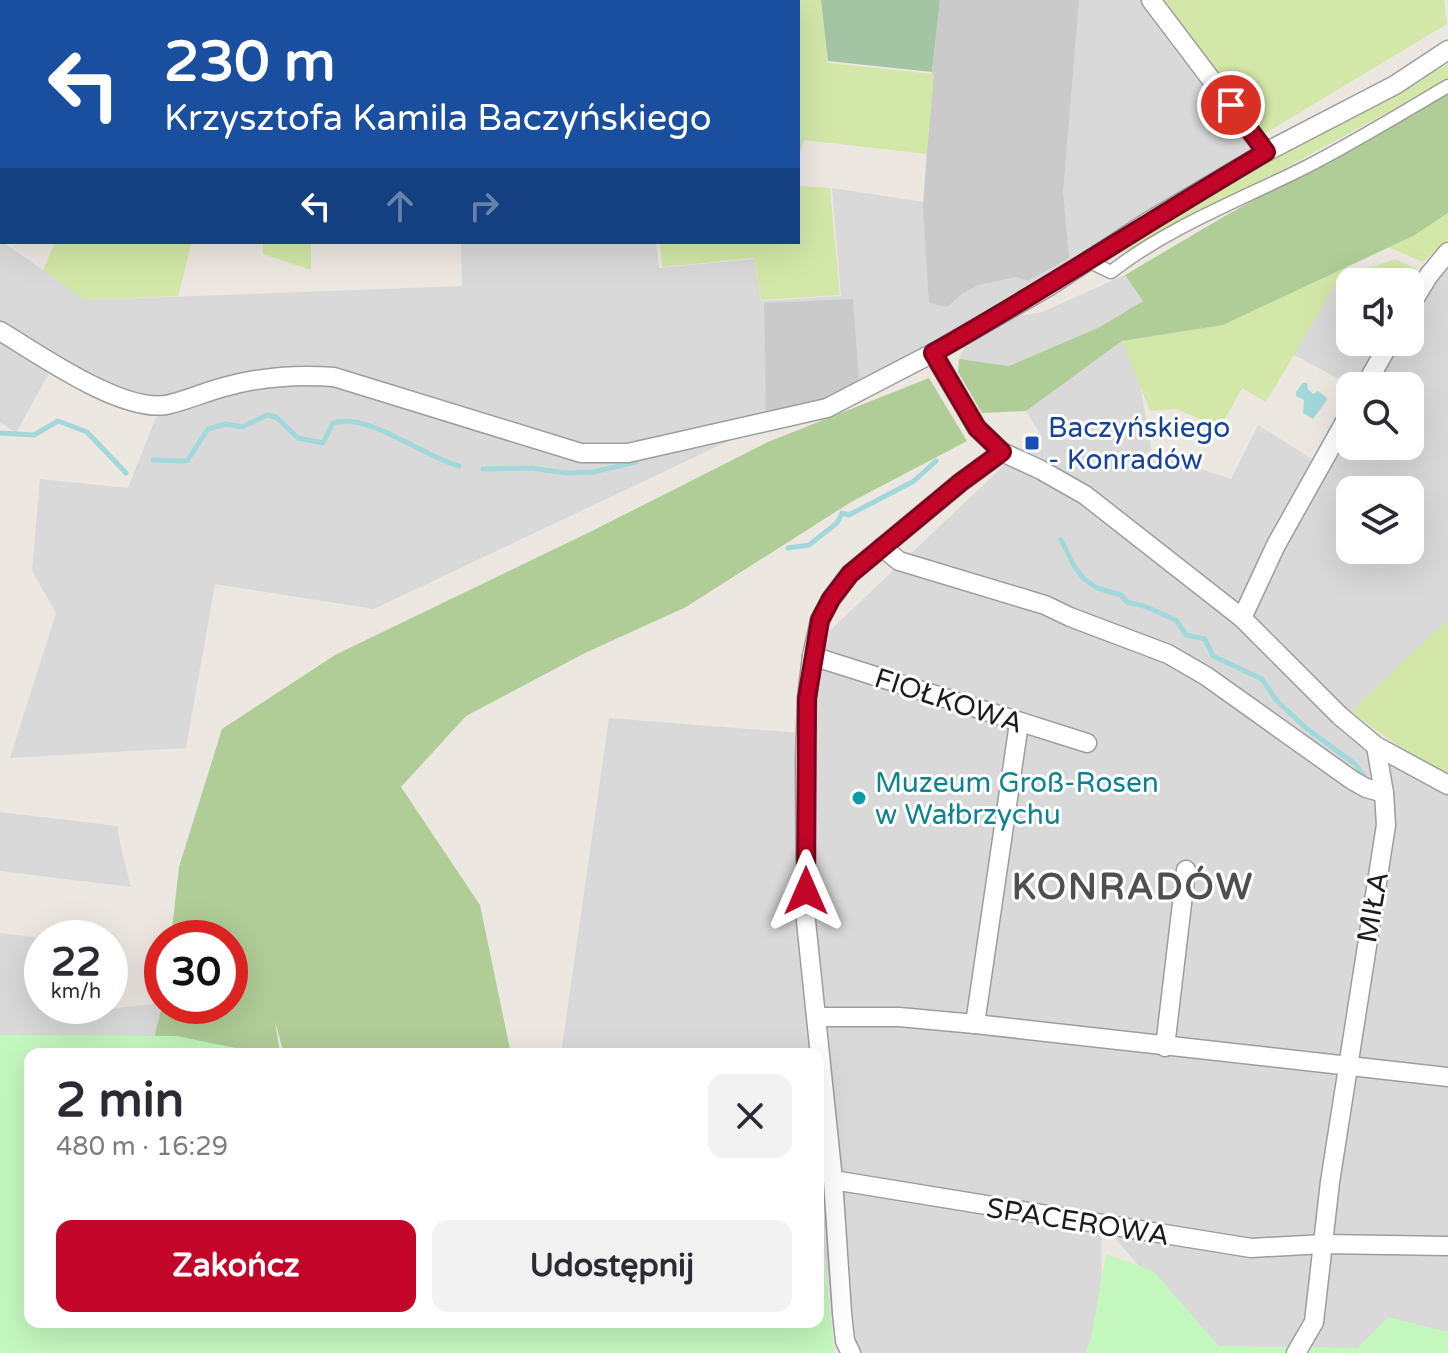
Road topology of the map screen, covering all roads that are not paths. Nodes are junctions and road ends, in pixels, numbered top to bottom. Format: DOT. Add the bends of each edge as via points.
graph roads {
  1 [pos="1151,0"];
  2 [pos="1448,50"];
  3 [pos="1448,86"];
  4 [pos="1266,152"];
  5 [pos="1448,252"];
  6 [pos="1088,261"];
  7 [pos="1424,284"];
  8 [pos="0,331"];
  9 [pos="933,353"];
  10 [pos="1336,438"];
  11 [pos="1002,452"];
  12 [pos="882,547"];
  13 [pos="1242,618"];
  14 [pos="812,656"];
  15 [pos="1019,723"];
  16 [pos="1087,743"];
  17 [pos="1376,746"];
  18 [pos="1448,785"];
  19 [pos="1384,793"];
  20 [pos="1186,870"];
  21 [pos="817,1017"];
  22 [pos="975,1024"];
  23 [pos="1165,1047"];
  24 [pos="820,1048"];
  25 [pos="1348,1067"];
  26 [pos="1448,1077"];
  27 [pos="824,1088"];
  28 [pos="833,1180"];
  29 [pos="1324,1244"];
  30 [pos="1448,1246"];
  31 [pos="851,1353"];
  32 [pos="1296,1353"];
  1 -- 4 [label="street"];
  2 -- 4 [label="street" via="1395,85"];
  3 -- 6 [label="street" via="1111,272"];
  4 -- 6 [label="street"];
  5 -- 7 [label="street"];
  6 -- 9 [label="street"];
  8 -- 9 [label="street" via="120,399 163,405 258,379 334,377 581,453 628,453 827,408"];
  9 -- 11 [label="street" via="977,428"];
  10 -- 13 [label="street"];
  11 -- 12 [label="street"];
  11 -- 13 [label="street" via="1085,495"];
  12 -- 14 [label="street" via="831,599"];
  12 -- 19 [label="street" via="899,561 1045,605 1168,654 1352,780"];
  13 -- 17 [label="street"];
  14 -- 15 [label="street, FIOŁKOWA"];
  14 -- 21 [label="street" via="807,698 806,921"];
  15 -- 16 [label="street, FIOŁKOWA"];
  15 -- 22 [label="street"];
  17 -- 18 [label="street"];
  17 -- 19 [label="street, MIŁA"];
  19 -- 25 [label="street, MIŁA" via="1386,825"];
  20 -- 23 [label="street"];
  21 -- 22 [label="street"];
  21 -- 24 [label="street"];
  22 -- 23 [label="street"];
  23 -- 25 [label="street"];
  25 -- 26 [label="street"];
  25 -- 29 [label="street, MIŁA"];
  27 -- 28 [label="street"];
  28 -- 29 [label="street, SPACEROWA" via="1212,1243 1251,1248"];
  28 -- 31 [label="street" via="842,1313"];
  29 -- 30 [label="street, SPACEROWA"];
  29 -- 32 [label="street" via="1314,1322"];
}
